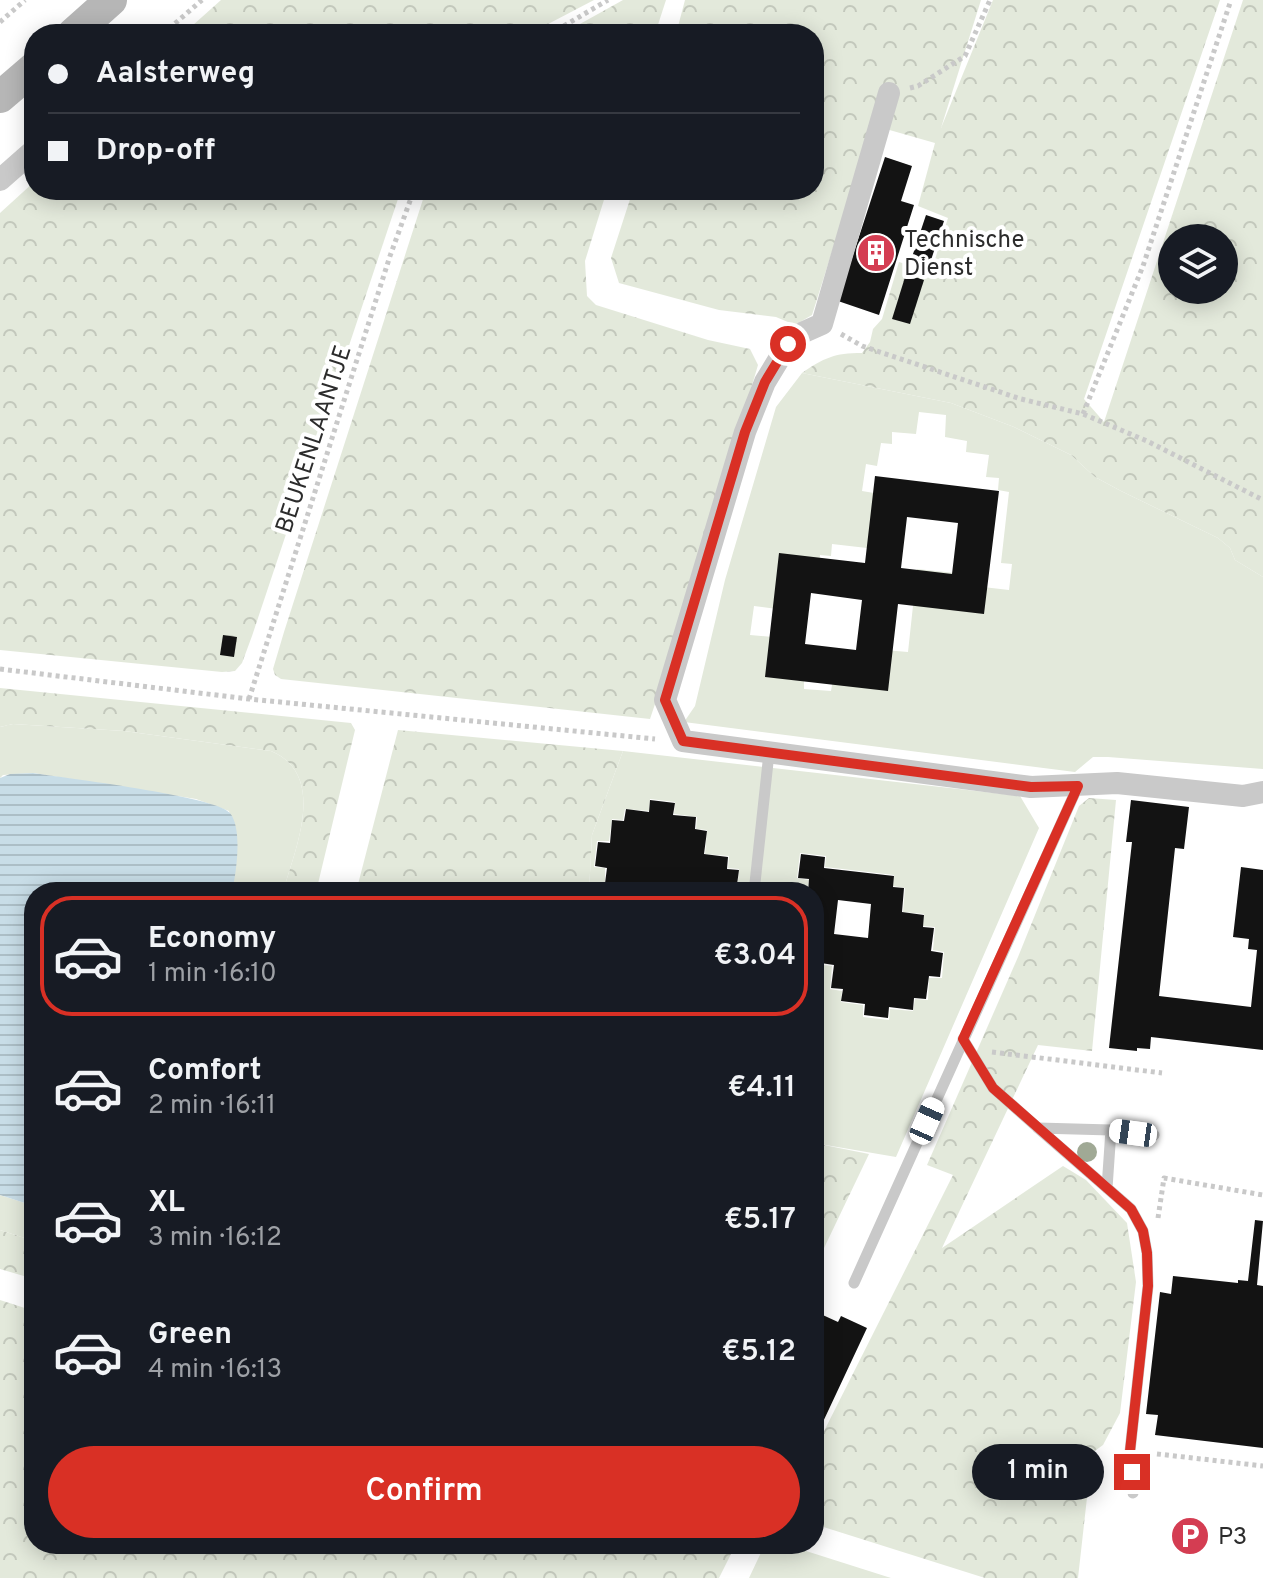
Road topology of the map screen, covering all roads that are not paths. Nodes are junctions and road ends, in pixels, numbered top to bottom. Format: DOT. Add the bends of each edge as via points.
graph roads {
  1 [pos="111,0"];
  2 [pos="84,24"];
  3 [pos="24,77"];
  4 [pos="889,93"];
  5 [pos="0,97"];
  6 [pos="24,159"];
  7 [pos="0,180"];
  8 [pos="769,753"];
  9 [pos="1078,786"];
  10 [pos="1263,792"];
  11 [pos="755,882"];
  12 [pos="966,1044"];
  13 [pos="1038,1128"];
  14 [pos="1111,1130"];
  15 [pos="1154,1135"];
  16 [pos="1107,1188"];
  17 [pos="854,1283"];
  18 [pos="1133,1493"];
  1 -- 2 [label="main road"];
  3 -- 5 [label="main road"];
  4 -- 8 [label="street" via="822,324 788,344 745,432 665,700 683,741"];
  6 -- 7 [label="street"];
  8 -- 9 [label="street" via="1031,787"];
  8 -- 11 [label="lane"];
  9 -- 10 [label="street" via="1117,783 1243,796"];
  9 -- 12 [label="lane"];
  12 -- 13 [label="lane" via="993,1088"];
  12 -- 17 [label="lane"];
  13 -- 14 [label="lane"];
  13 -- 16 [label="lane"];
  14 -- 15 [label="lane"];
  14 -- 16 [label="lane"];
  16 -- 18 [label="lane" via="1131,1209 1147,1253 1130,1451"];
}
